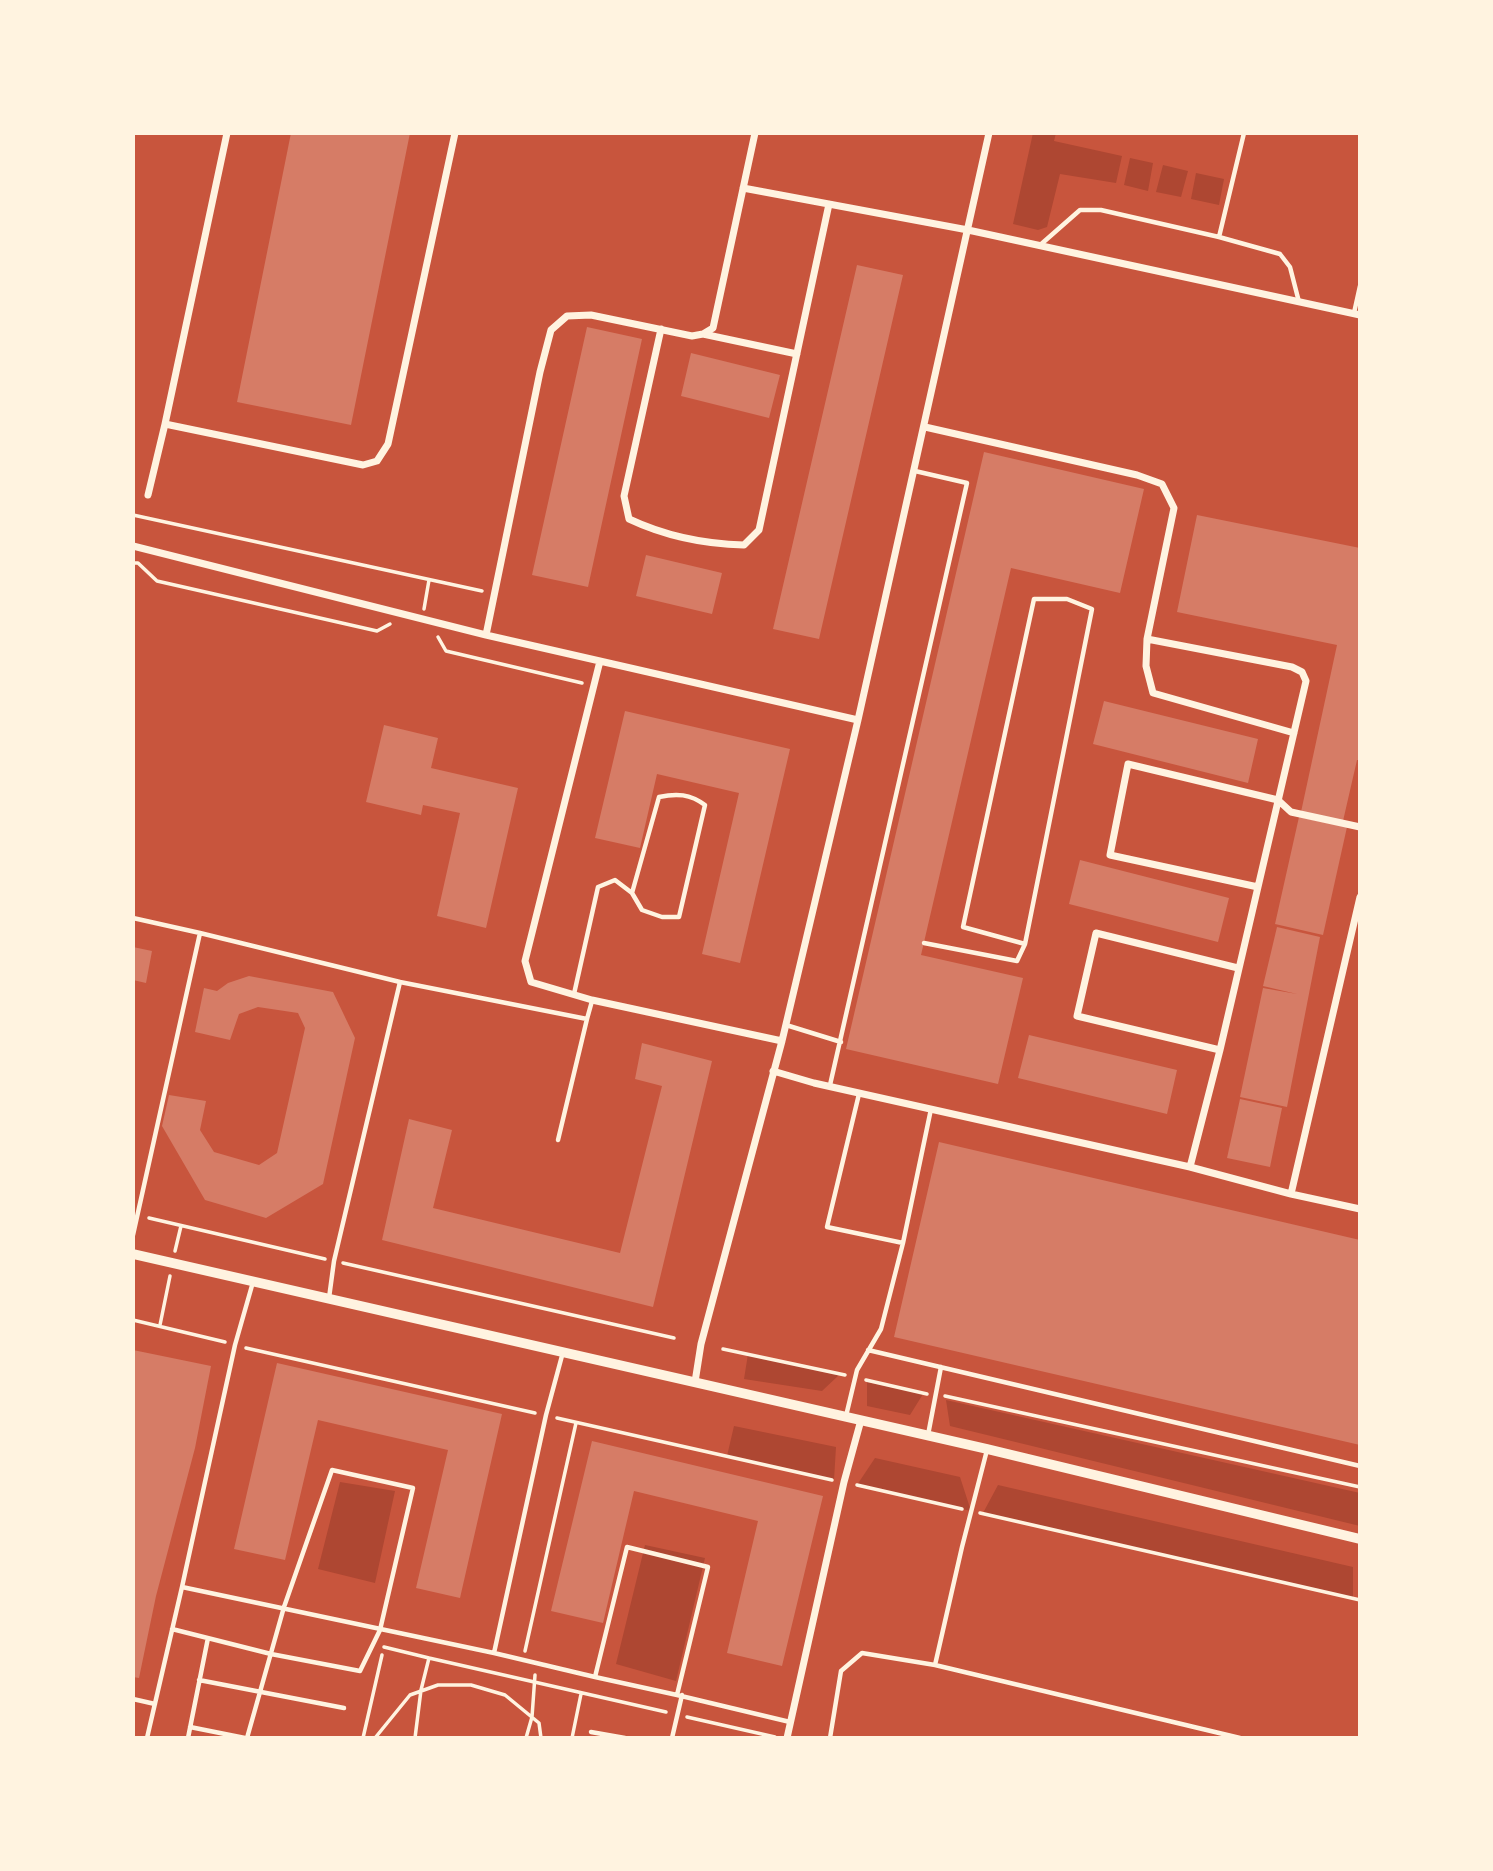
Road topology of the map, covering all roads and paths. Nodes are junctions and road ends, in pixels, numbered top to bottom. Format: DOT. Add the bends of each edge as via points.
graph roads {
  1 [pos="227,133"];
  2 [pos="455,133"];
  3 [pos="755,133"];
  4 [pos="989,133"];
  5 [pos="1244,133"];
  6 [pos="743,188"];
  7 [pos="829,204"];
  8 [pos="968,230"];
  9 [pos="1219,237"];
  10 [pos="1039,246"];
  11 [pos="1360,286"];
  12 [pos="1299,303"];
  13 [pos="1357,314"];
  14 [pos="661,329"];
  15 [pos="704,334"];
  16 [pos="797,354"];
  17 [pos="165,424"];
  18 [pos="925,427"];
  19 [pos="915,471"];
  20 [pos="148,495"];
  21 [pos="133,514"];
  22 [pos="133,546"];
  23 [pos="133,563"];
  24 [pos="429,580"];
  25 [pos="494,594"];
  26 [pos="422,619"];
  27 [pos="398,620"];
  28 [pos="486,635"];
  29 [pos="1147,639"];
  30 [pos="600,661"];
  31 [pos="594,685"];
  32 [pos="859,720"];
  33 [pos="1294,733"];
  34 [pos="1278,800"];
  35 [pos="1360,827"];
  36 [pos="1258,887"];
  37 [pos="632,893"];
  38 [pos="1360,897"];
  39 [pos="133,918"];
  40 [pos="200,933"];
  41 [pos="924,943"];
  42 [pos="1025,944"];
  43 [pos="1238,968"];
  44 [pos="400,982"];
  45 [pos="573,995"];
  46 [pos="592,1000"];
  47 [pos="587,1019"];
  48 [pos="786,1025"];
  49 [pos="782,1041"];
  50 [pos="841,1042"];
  51 [pos="1220,1049"];
  52 [pos="774,1072"];
  53 [pos="830,1086"];
  54 [pos="859,1093"];
  55 [pos="931,1108"];
  56 [pos="558,1140"];
  57 [pos="1190,1167"];
  58 [pos="1292,1195"];
  59 [pos="1360,1209"];
  60 [pos="138,1216"];
  61 [pos="133,1235"];
  62 [pos="903,1243"];
  63 [pos="133,1254"];
  64 [pos="334,1261"];
  65 [pos="253,1282"];
  66 [pos="329,1299"];
  67 [pos="133,1320"];
  68 [pos="674,1339"];
  69 [pos="235,1345"];
  70 [pos="723,1349"];
  71 [pos="868,1350"];
  72 [pos="563,1352"];
  73 [pos="941,1367"];
  74 [pos="854,1378"];
  75 [pos="695,1382"];
  76 [pos="935,1395"];
  77 [pos="546,1415"];
  78 [pos="846,1417"];
  79 [pos="861,1420"];
  80 [pos="576,1422"];
  81 [pos="928,1436"];
  82 [pos="987,1449"];
  83 [pos="1360,1466"];
  84 [pos="844,1482"];
  85 [pos="1360,1487"];
  86 [pos="971,1511"];
  87 [pos="1360,1539"];
  88 [pos="182,1587"];
  89 [pos="1360,1600"];
  90 [pos="284,1607"];
  91 [pos="172,1629"];
  92 [pos="380,1630"];
  93 [pos="387,1632"];
  94 [pos="208,1638"];
  95 [pos="384,1647"];
  96 [pos="494,1653"];
  97 [pos="271,1654"];
  98 [pos="429,1658"];
  99 [pos="523,1660"];
  100 [pos="538,1663"];
  101 [pos="935,1665"];
  102 [pos="595,1677"];
  103 [pos="199,1680"];
  104 [pos="533,1683"];
  105 [pos="421,1690"];
  106 [pos="260,1692"];
  107 [pos="581,1694"];
  108 [pos="679,1695"];
  109 [pos="133,1699"];
  110 [pos="155,1704"];
  111 [pos="344,1708"];
  112 [pos="678,1715"];
  113 [pos="531,1717"];
  114 [pos="790,1722"];
  115 [pos="190,1727"];
  116 [pos="591,1732"];
  117 [pos="147,1738"];
  118 [pos="188,1738"];
  119 [pos="246,1738"];
  120 [pos="363,1738"];
  121 [pos="375,1738"];
  122 [pos="415,1738"];
  123 [pos="526,1738"];
  124 [pos="541,1738"];
  125 [pos="572,1738"];
  126 [pos="625,1738"];
  127 [pos="672,1738"];
  128 [pos="779,1738"];
  129 [pos="787,1738"];
  130 [pos="830,1738"];
  131 [pos="1240,1738"];
  1 -- 17 [label="street"];
  2 -- 17 [label="street" via="388,444 377,461 363,465"];
  3 -- 6 [label="street"];
  4 -- 8 [label="street"];
  5 -- 9 [label="lane"];
  6 -- 7 [label="street"];
  6 -- 15 [label="street" via="717,314 713,328"];
  7 -- 8 [label="street"];
  7 -- 16 [label="street"];
  8 -- 10 [label="street"];
  8 -- 18 [label="street"];
  9 -- 10 [label="lane" via="1101,210 1080,210"];
  9 -- 12 [label="lane" via="1280,254 1290,267"];
  10 -- 12 [label="street"];
  11 -- 13 [label="lane"];
  12 -- 13 [label="street"];
  14 -- 15 [label="street"];
  14 -- 16 [label="street" via="624,496 629,519 653,530 713,544 744,545 759,530"];
  14 -- 25 [label="street" via="591,315 567,316 551,330"];
  15 -- 16 [label="street"];
  17 -- 20 [label="street"];
  18 -- 19 [label="street"];
  18 -- 29 [label="street" via="1162,484 1174,508"];
  19 -- 32 [label="street"];
  19 -- 50 [label="lane" via="967,483"];
  21 -- 24 [label="path"];
  22 -- 26 [label="street"];
  23 -- 27 [label="path" via="158,581 377,631"];
  24 -- 25 [label="path"];
  24 -- 26 [label="path"];
  25 -- 28 [label="street"];
  26 -- 28 [label="street"];
  26 -- 31 [label="path" via="420,627 434,631 446,651"];
  28 -- 30 [label="street"];
  29 -- 33 [label="street" via="1146,666 1153,692"];
  29 -- 33 [label="street" via="1302,672 1306,681"];
  30 -- 31 [label="street"];
  30 -- 32 [label="street"];
  31 -- 45 [label="street" via="525,961 531,982"];
  32 -- 48 [label="street"];
  33 -- 34 [label="street"];
  34 -- 35 [label="street" via="1291,812"];
  34 -- 36 [label="street"];
  34 -- 36 [label="street" via="1128,764 1110,855"];
  36 -- 43 [label="street"];
  37 -- 37 [label="lane" via="642,910 679,917 705,805 693,796 659,797"];
  37 -- 45 [label="lane" via="615,880 598,887"];
  38 -- 58 [label="street"];
  39 -- 40 [label="lane"];
  40 -- 44 [label="lane"];
  40 -- 60 [label="lane"];
  41 -- 42 [label="lane" via="1017,961"];
  42 -- 42 [label="lane" via="963,928 1034,599 1067,599 1092,609"];
  43 -- 51 [label="street"];
  43 -- 51 [label="street" via="1096,933 1077,1016"];
  44 -- 47 [label="lane"];
  44 -- 64 [label="lane"];
  45 -- 46 [label="street"];
  46 -- 47 [label="lane"];
  46 -- 49 [label="street"];
  47 -- 56 [label="lane"];
  48 -- 49 [label="street"];
  48 -- 50 [label="lane"];
  49 -- 52 [label="street"];
  50 -- 53 [label="lane"];
  51 -- 57 [label="street"];
  52 -- 53 [label="street"];
  52 -- 75 [label="street" via="701,1344"];
  53 -- 54 [label="street"];
  54 -- 55 [label="street"];
  54 -- 62 [label="lane" via="827,1227"];
  55 -- 57 [label="street"];
  55 -- 62 [label="lane"];
  57 -- 58 [label="street"];
  58 -- 59 [label="street"];
  60 -- 61 [label="lane"];
  60 -- 64 [label="path"];
  62 -- 71 [label="lane" via="881,1329"];
  63 -- 65 [label="street"];
  64 -- 66 [label="lane"];
  64 -- 68 [label="path"];
  65 -- 66 [label="street"];
  65 -- 69 [label="lane"];
  66 -- 72 [label="street"];
  67 -- 69 [label="path"];
  69 -- 77 [label="path"];
  69 -- 88 [label="lane"];
  70 -- 74 [label="path"];
  71 -- 73 [label="lane"];
  71 -- 74 [label="lane"];
  72 -- 75 [label="street"];
  72 -- 77 [label="lane"];
  73 -- 76 [label="lane"];
  73 -- 83 [label="lane"];
  74 -- 76 [label="path"];
  74 -- 78 [label="lane"];
  75 -- 78 [label="street"];
  76 -- 81 [label="lane"];
  76 -- 85 [label="path"];
  77 -- 80 [label="path"];
  77 -- 96 [label="lane"];
  78 -- 79 [label="street"];
  79 -- 81 [label="street"];
  79 -- 84 [label="street"];
  80 -- 84 [label="path"];
  80 -- 99 [label="path"];
  81 -- 82 [label="street"];
  82 -- 86 [label="lane"];
  82 -- 87 [label="street"];
  84 -- 86 [label="path"];
  84 -- 114 [label="street"];
  86 -- 89 [label="path"];
  86 -- 101 [label="lane"];
  88 -- 90 [label="lane"];
  88 -- 91 [label="lane"];
  90 -- 92 [label="lane"];
  90 -- 92 [label="lane" via="332,1470 413,1488"];
  90 -- 97 [label="lane"];
  91 -- 94 [label="lane"];
  91 -- 110 [label="lane"];
  92 -- 93 [label="lane"];
  92 -- 97 [label="lane" via="360,1671"];
  93 -- 95 [label="path"];
  93 -- 96 [label="lane"];
  94 -- 97 [label="lane"];
  94 -- 103 [label="lane"];
  95 -- 98 [label="path"];
  95 -- 120 [label="path"];
  96 -- 99 [label="lane"];
  97 -- 106 [label="lane"];
  98 -- 104 [label="path"];
  98 -- 105 [label="path"];
  99 -- 100 [label="lane"];
  100 -- 102 [label="lane"];
  100 -- 104 [label="path"];
  101 -- 130 [label="lane" via="862,1653 841,1671"];
  101 -- 131 [label="lane"];
  102 -- 108 [label="lane"];
  102 -- 108 [label="lane" via="627,1547 708,1567"];
  103 -- 106 [label="lane"];
  103 -- 115 [label="lane"];
  104 -- 107 [label="path"];
  104 -- 113 [label="path"];
  105 -- 113 [label="path" via="471,1685 505,1695"];
  105 -- 121 [label="path" via="410,1695"];
  105 -- 122 [label="path"];
  106 -- 111 [label="lane"];
  106 -- 119 [label="lane"];
  107 -- 112 [label="path"];
  107 -- 125 [label="path"];
  108 -- 112 [label="lane"];
  108 -- 114 [label="lane"];
  109 -- 110 [label="lane"];
  110 -- 117 [label="lane"];
  112 -- 127 [label="lane"];
  112 -- 128 [label="path"];
  113 -- 123 [label="path"];
  113 -- 124 [label="path" via="539,1723"];
  114 -- 129 [label="street"];
  115 -- 118 [label="lane"];
  115 -- 119 [label="lane"];
  116 -- 126 [label="lane"];
}
